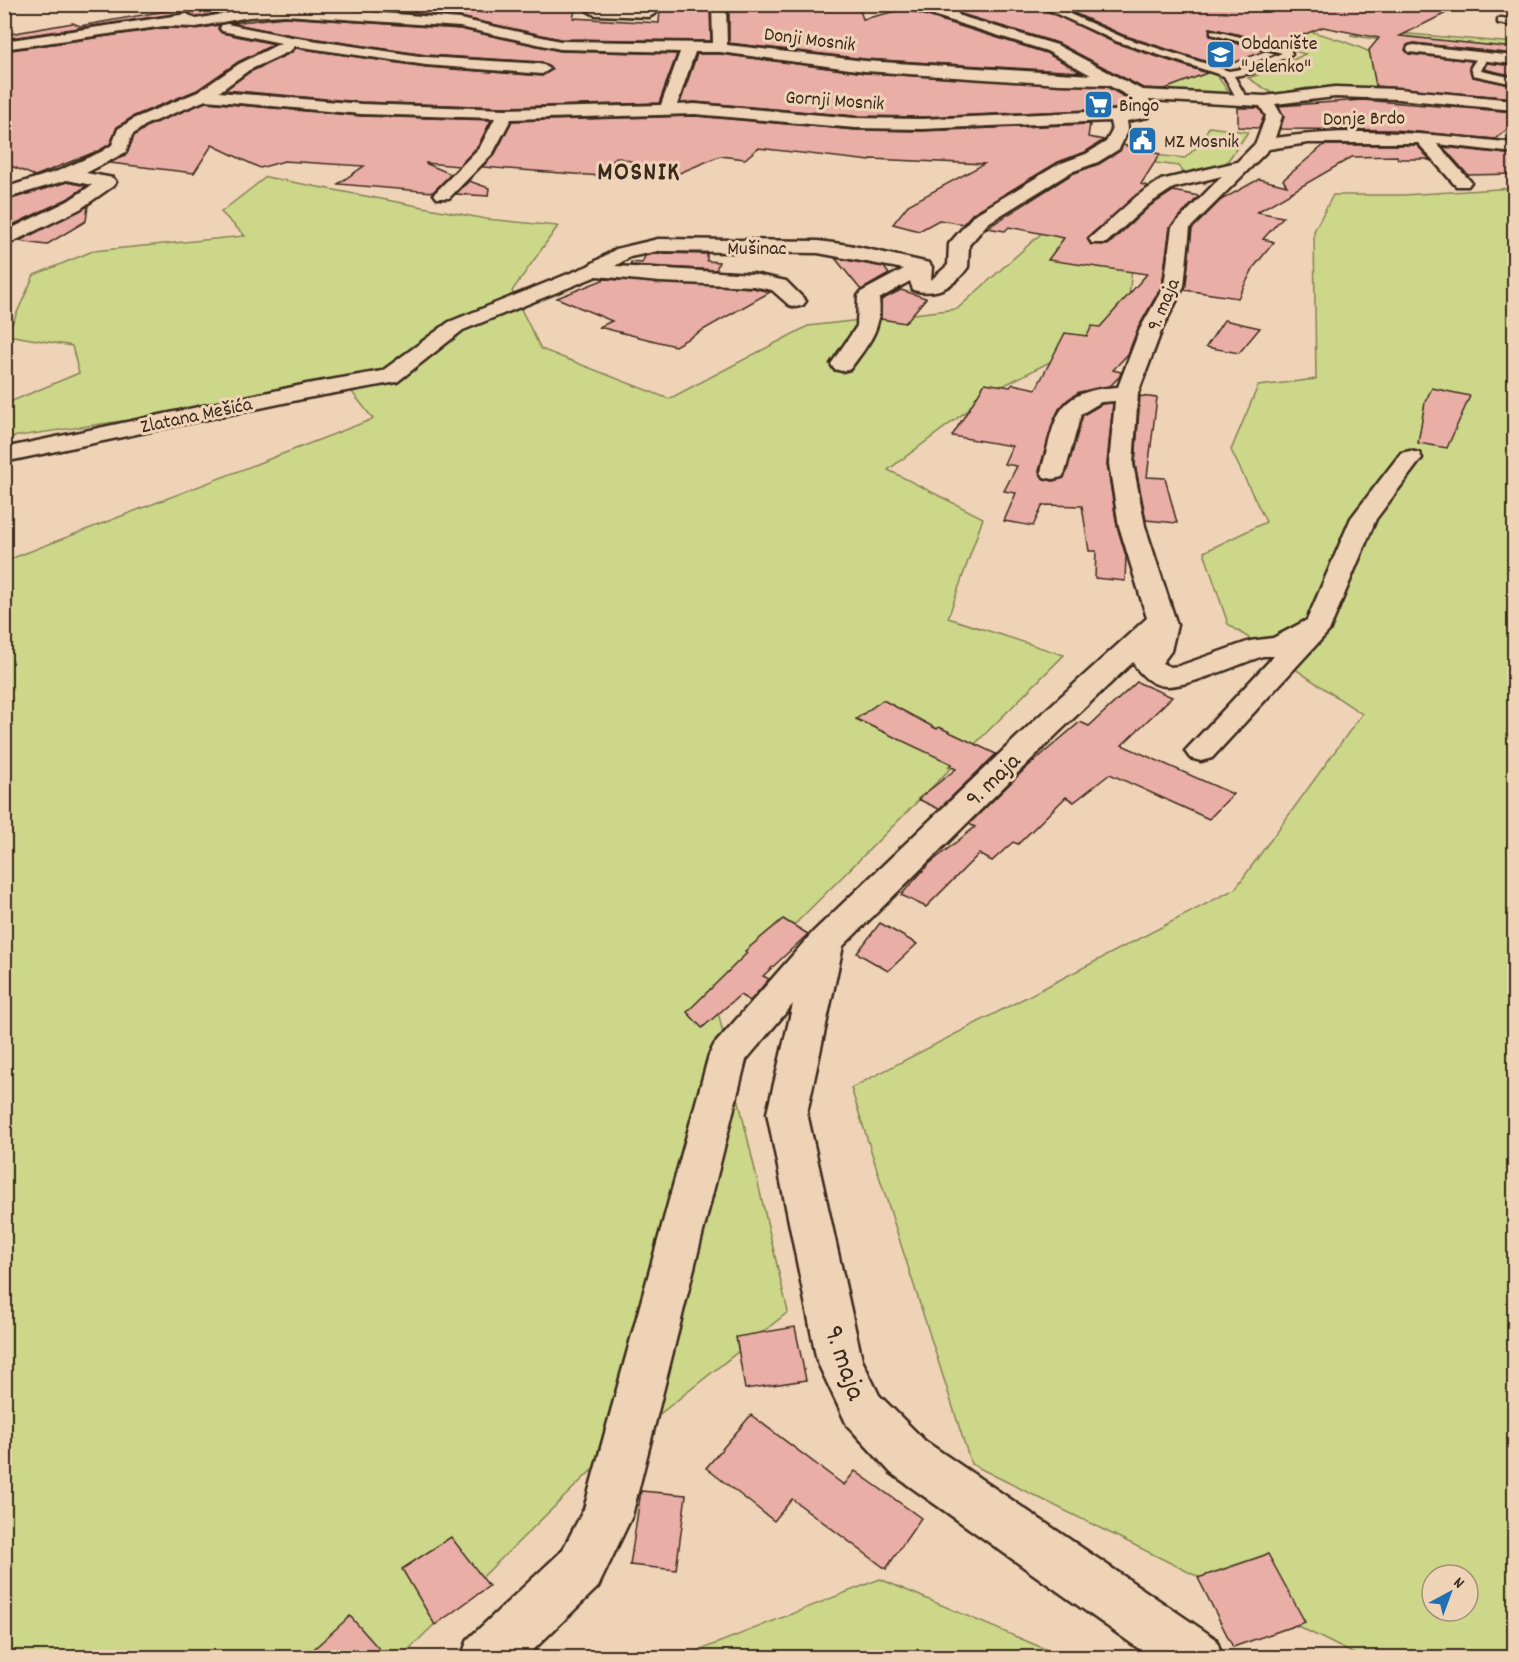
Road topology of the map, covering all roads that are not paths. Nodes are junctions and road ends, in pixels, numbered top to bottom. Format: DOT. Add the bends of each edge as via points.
graph roads {
  1 [pos="248,4"];
  2 [pos="601,4"];
  3 [pos="719,4"];
  4 [pos="904,4"];
  5 [pos="944,4"];
  6 [pos="1039,4"];
  7 [pos="649,13"];
  8 [pos="958,19"];
  9 [pos="1501,21"];
  10 [pos="166,22"];
  11 [pos="196,22"];
  12 [pos="1515,23"];
  13 [pos="505,32"];
  14 [pos="1215,32"];
  15 [pos="291,41"];
  16 [pos="4,45"];
  17 [pos="689,47"];
  18 [pos="720,48"];
  19 [pos="1414,49"];
  20 [pos="1482,57"];
  21 [pos="1515,60"];
  22 [pos="426,61"];
  23 [pos="542,69"];
  24 [pos="1228,74"];
  25 [pos="1111,80"];
  26 [pos="1515,81"];
  27 [pos="319,87"];
  28 [pos="204,95"];
  29 [pos="1139,95"];
  30 [pos="1254,100"];
  31 [pos="292,103"];
  32 [pos="1515,105"];
  33 [pos="668,108"];
  34 [pos="505,114"];
  35 [pos="1118,118"];
  36 [pos="1426,142"];
  37 [pos="1464,142"];
  38 [pos="1515,148"];
  39 [pos="1312,153"];
  40 [pos="1254,155"];
  41 [pos="68,175"];
  42 [pos="1462,182"];
  43 [pos="4,194"];
  44 [pos="443,194"];
  45 [pos="1098,239"];
  46 [pos="4,240"];
  47 [pos="922,267"];
  48 [pos="595,270"];
  49 [pos="796,301"];
  50 [pos="842,364"];
  51 [pos="389,377"];
  52 [pos="1127,393"];
  53 [pos="4,455"];
  54 [pos="1410,458"];
  55 [pos="1053,472"];
  56 [pos="1162,620"];
  57 [pos="1319,625"];
  58 [pos="1201,751"];
  59 [pos="826,941"];
  60 [pos="487,1658"];
  61 [pos="1197,1658"];
  1 -- 10 [label="street"];
  2 -- 7 [label="street" via="595,11"];
  3 -- 18 [label="street"];
  4 -- 8 [label="street"];
  5 -- 8 [label="lane"];
  6 -- 24 [label="lane" via="1119,39"];
  8 -- 25 [label="street" via="1052,48"];
  9 -- 12 [label="lane"];
  10 -- 11 [label="street, Donji Mosnik"];
  10 -- 16 [label="street"];
  11 -- 13 [label="street, Donji Mosnik" via="249,13 285,12 460,23"];
  11 -- 15 [label="street"];
  13 -- 17 [label="street, Donji Mosnik" via="560,45"];
  13 -- 22 [label="street"];
  14 -- 24 [label="lane" via="1287,51 1249,71"];
  15 -- 22 [label="street"];
  15 -- 28 [label="street"];
  17 -- 18 [label="street, Donji Mosnik"];
  17 -- 33 [label="street"];
  18 -- 25 [label="street, Donji Mosnik" via="865,66"];
  19 -- 20 [label="street"];
  20 -- 21 [label="street"];
  20 -- 26 [label="lane" via="1476,73"];
  22 -- 23 [label="street"];
  24 -- 30 [label="lane"];
  25 -- 29 [label="street"];
  27 -- 31 [label="street"];
  28 -- 31 [label="street, Gornji Mosnik"];
  28 -- 41 [label="street" via="141,121 124,134 120,148 98,163"];
  29 -- 30 [label="street"];
  29 -- 35 [label="street, Gornji Mosnik" via="1142,114"];
  30 -- 32 [label="street" via="1335,92"];
  30 -- 40 [label="street, 9. maja" via="1274,116"];
  31 -- 34 [label="street, Gornji Mosnik"];
  33 -- 34 [label="street, Gornji Mosnik"];
  33 -- 35 [label="street, Gornji Mosnik" via="855,123"];
  34 -- 44 [label="street" via="487,149"];
  35 -- 47 [label="street" via="1120,130 1113,145 1092,159 1065,168 981,219 959,244 958,267 933,287 920,286"];
  36 -- 37 [label="street, Donje Brdo"];
  36 -- 39 [label="street, Donje Brdo" via="1342,145"];
  36 -- 42 [label="street, Donje Brdo"];
  37 -- 38 [label="street, Donje Brdo"];
  37 -- 40 [label="street, Donje Brdo" via="1430,138 1308,138"];
  40 -- 45 [label="street" via="1167,184"];
  40 -- 52 [label="street, 9. maja" via="1181,227 1174,286"];
  41 -- 43 [label="street"];
  41 -- 46 [label="street" via="107,182 74,205"];
  47 -- 48 [label="street, Mušinac" via="818,247 658,245 622,253"];
  47 -- 50 [label="street" via="868,296 869,329"];
  48 -- 49 [label="street, Mušinac" via="753,280 779,285"];
  48 -- 51 [label="street, Mušinac" via="456,326"];
  51 -- 53 [label="street, Zlatana Mešića"];
  52 -- 55 [label="street" via="1096,395 1076,405 1070,413"];
  52 -- 56 [label="street, 9. maja" via="1120,464 1132,526"];
  54 -- 57 [label="street" via="1364,518"];
  56 -- 57 [label="street, 9. maja" via="1157,651 1146,660 1151,669 1166,677 1260,647 1279,647"];
  56 -- 59 [label="street, 9. maja"];
  57 -- 58 [label="street"];
  59 -- 60 [label="street, 9. maja" via="728,1055 607,1516 580,1569"];
  59 -- 61 [label="street, 9. maja" via="787,1113 840,1361 863,1410 908,1456"];
}
